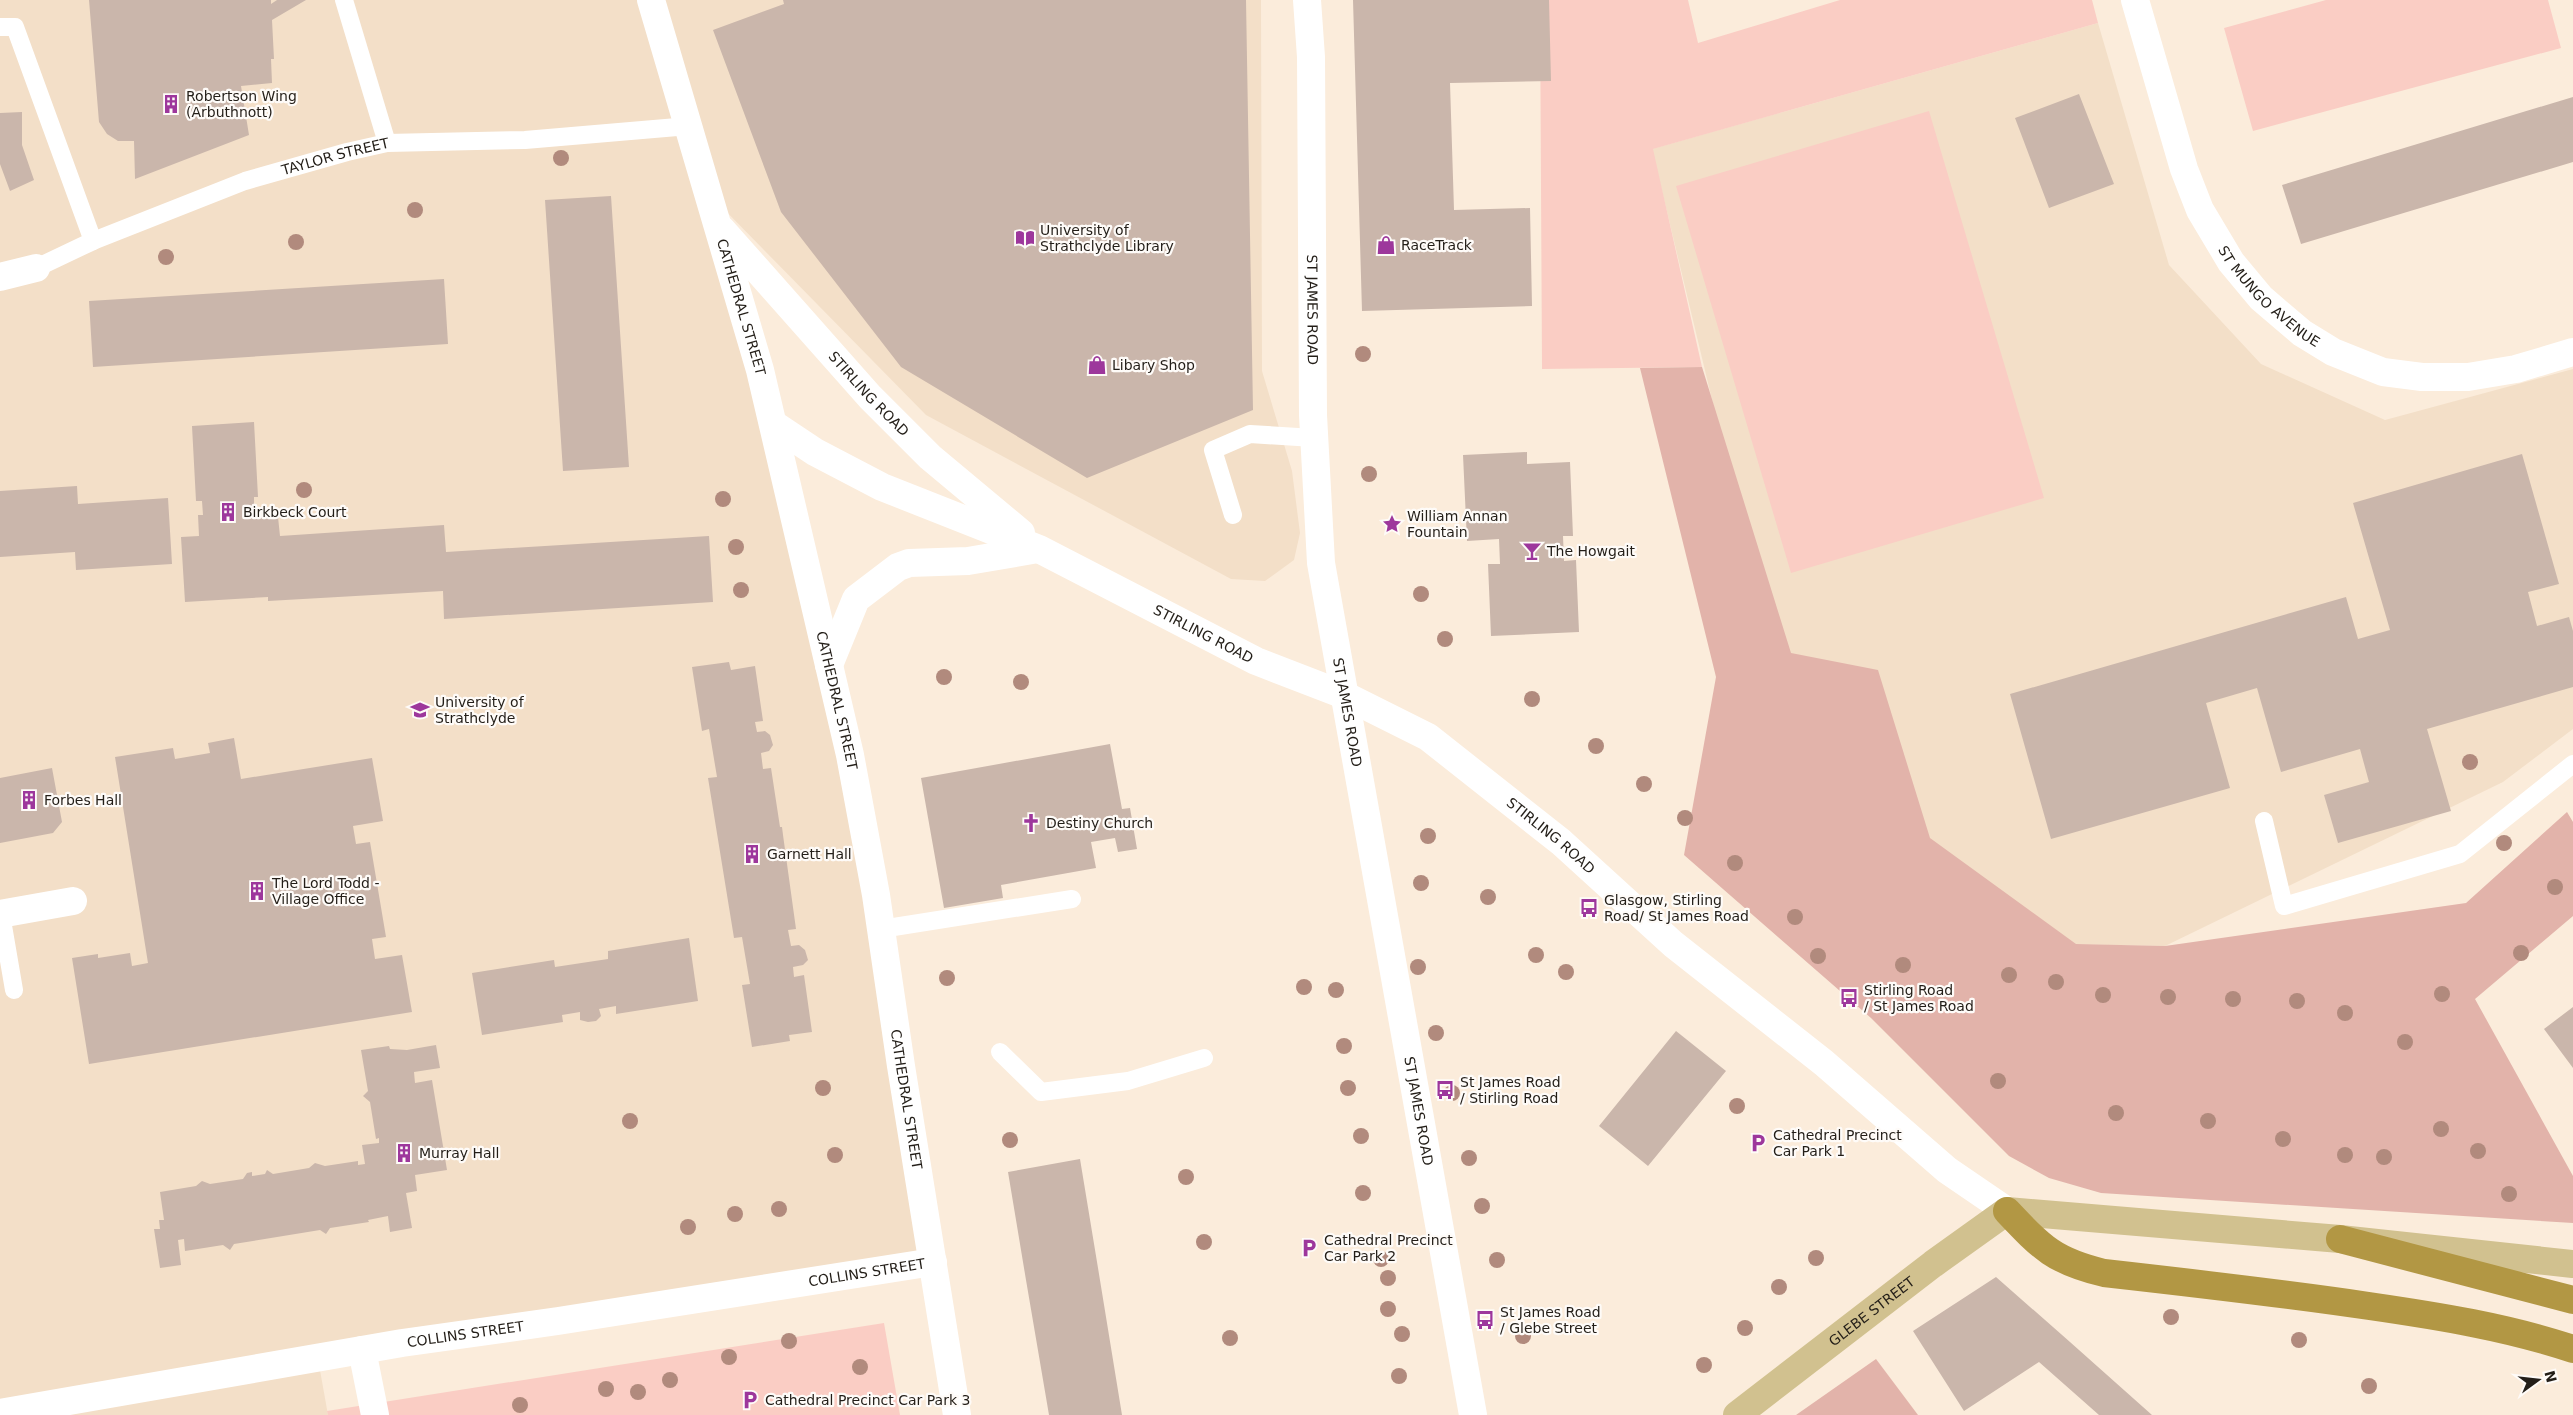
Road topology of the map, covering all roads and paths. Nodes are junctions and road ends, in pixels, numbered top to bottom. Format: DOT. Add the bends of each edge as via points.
graph roads {
  1 [pos="344,0"];
  2 [pos="651,0"];
  3 [pos="1308,0"];
  4 [pos="2135,0"];
  5 [pos="0,28"];
  6 [pos="689,126"];
  7 [pos="387,143"];
  8 [pos="716,223"];
  9 [pos="93,241"];
  10 [pos="36,268"];
  11 [pos="0,277"];
  12 [pos="2573,352"];
  13 [pos="773,424"];
  14 [pos="1314,438"];
  15 [pos="1233,515"];
  16 [pos="1039,549"];
  17 [pos="829,665"];
  18 [pos="1344,695"];
  19 [pos="2573,764"];
  20 [pos="2264,821"];
  21 [pos="1072,899"];
  22 [pos="72,901"];
  23 [pos="0,914"];
  24 [pos="881,929"];
  25 [pos="14,990"];
  26 [pos="1000,1052"];
  27 [pos="1204,1058"];
  28 [pos="2007,1211"];
  29 [pos="2340,1239"];
  30 [pos="933,1262"];
  31 [pos="2573,1264"];
  32 [pos="2573,1300"];
  33 [pos="2573,1349"];
  34 [pos="362,1350"];
  35 [pos="0,1413"];
  36 [pos="1742,1413"];
  37 [pos="375,1415"];
  38 [pos="957,1415"];
  39 [pos="1473,1415"];
  1 -- 7 [label="lane"];
  2 -- 6 [label="street, CATHEDRAL STREET"];
  3 -- 14 [label="street, ST JAMES ROAD"];
  4 -- 12 [label="street, ST MUNGO AVENUE" via="2184,169 2200,210 2231,262 2261,298 2302,334 2333,352 2383,372 2422,377 2468,377"];
  5 -- 9 [label="lane" via="14,27"];
  6 -- 7 [label="lane, TAYLOR STREET" via="525,140"];
  6 -- 8 [label="street, CATHEDRAL STREET"];
  7 -- 9 [label="lane, TAYLOR STREET" via="245,181"];
  8 -- 13 [label="street, CATHEDRAL STREET"];
  8 -- 16 [label="street, STIRLING ROAD" via="877,403 930,457"];
  9 -- 10 [label="lane, TAYLOR STREET"];
  10 -- 11 [label="street, TAYLOR STREET"];
  13 -- 16 [label="street, STIRLING ROAD" via="814,452 882,487"];
  13 -- 17 [label="street, CATHEDRAL STREET"];
  14 -- 15 [label="lane" via="1250,434 1213,450"];
  14 -- 18 [label="street, ST JAMES ROAD" via="1321,563"];
  16 -- 17 [label="street" via="968,561 909,563 898,567 856,599"];
  16 -- 18 [label="street, STIRLING ROAD" via="1256,661"];
  17 -- 24 [label="street, CATHEDRAL STREET" via="850,755"];
  18 -- 28 [label="street, STIRLING ROAD" via="1436,743 1561,842 1673,944 1824,1063 1947,1170"];
  18 -- 39 [label="street, ST JAMES ROAD"];
  19 -- 20 [label="lane" via="2460,854 2284,906"];
  21 -- 24 [label="lane"];
  22 -- 23 [label="street"];
  23 -- 25 [label="lane"];
  24 -- 30 [label="street, CATHEDRAL STREET"];
  26 -- 27 [label="lane" via="1040,1092 1128,1081"];
  28 -- 29 [label="main road"];
  28 -- 33 [label="highway" via="2052,1255 2077,1267 2428,1314 2519,1333"];
  28 -- 36 [label="main road, GLEBE STREET" via="1933,1264"];
  29 -- 31 [label="main road"];
  29 -- 32 [label="highway"];
  30 -- 34 [label="street, COLLINS STREET"];
  30 -- 38 [label="street, CATHEDRAL STREET"];
  34 -- 35 [label="street, COLLINS STREET"];
  34 -- 37 [label="street"];
}
